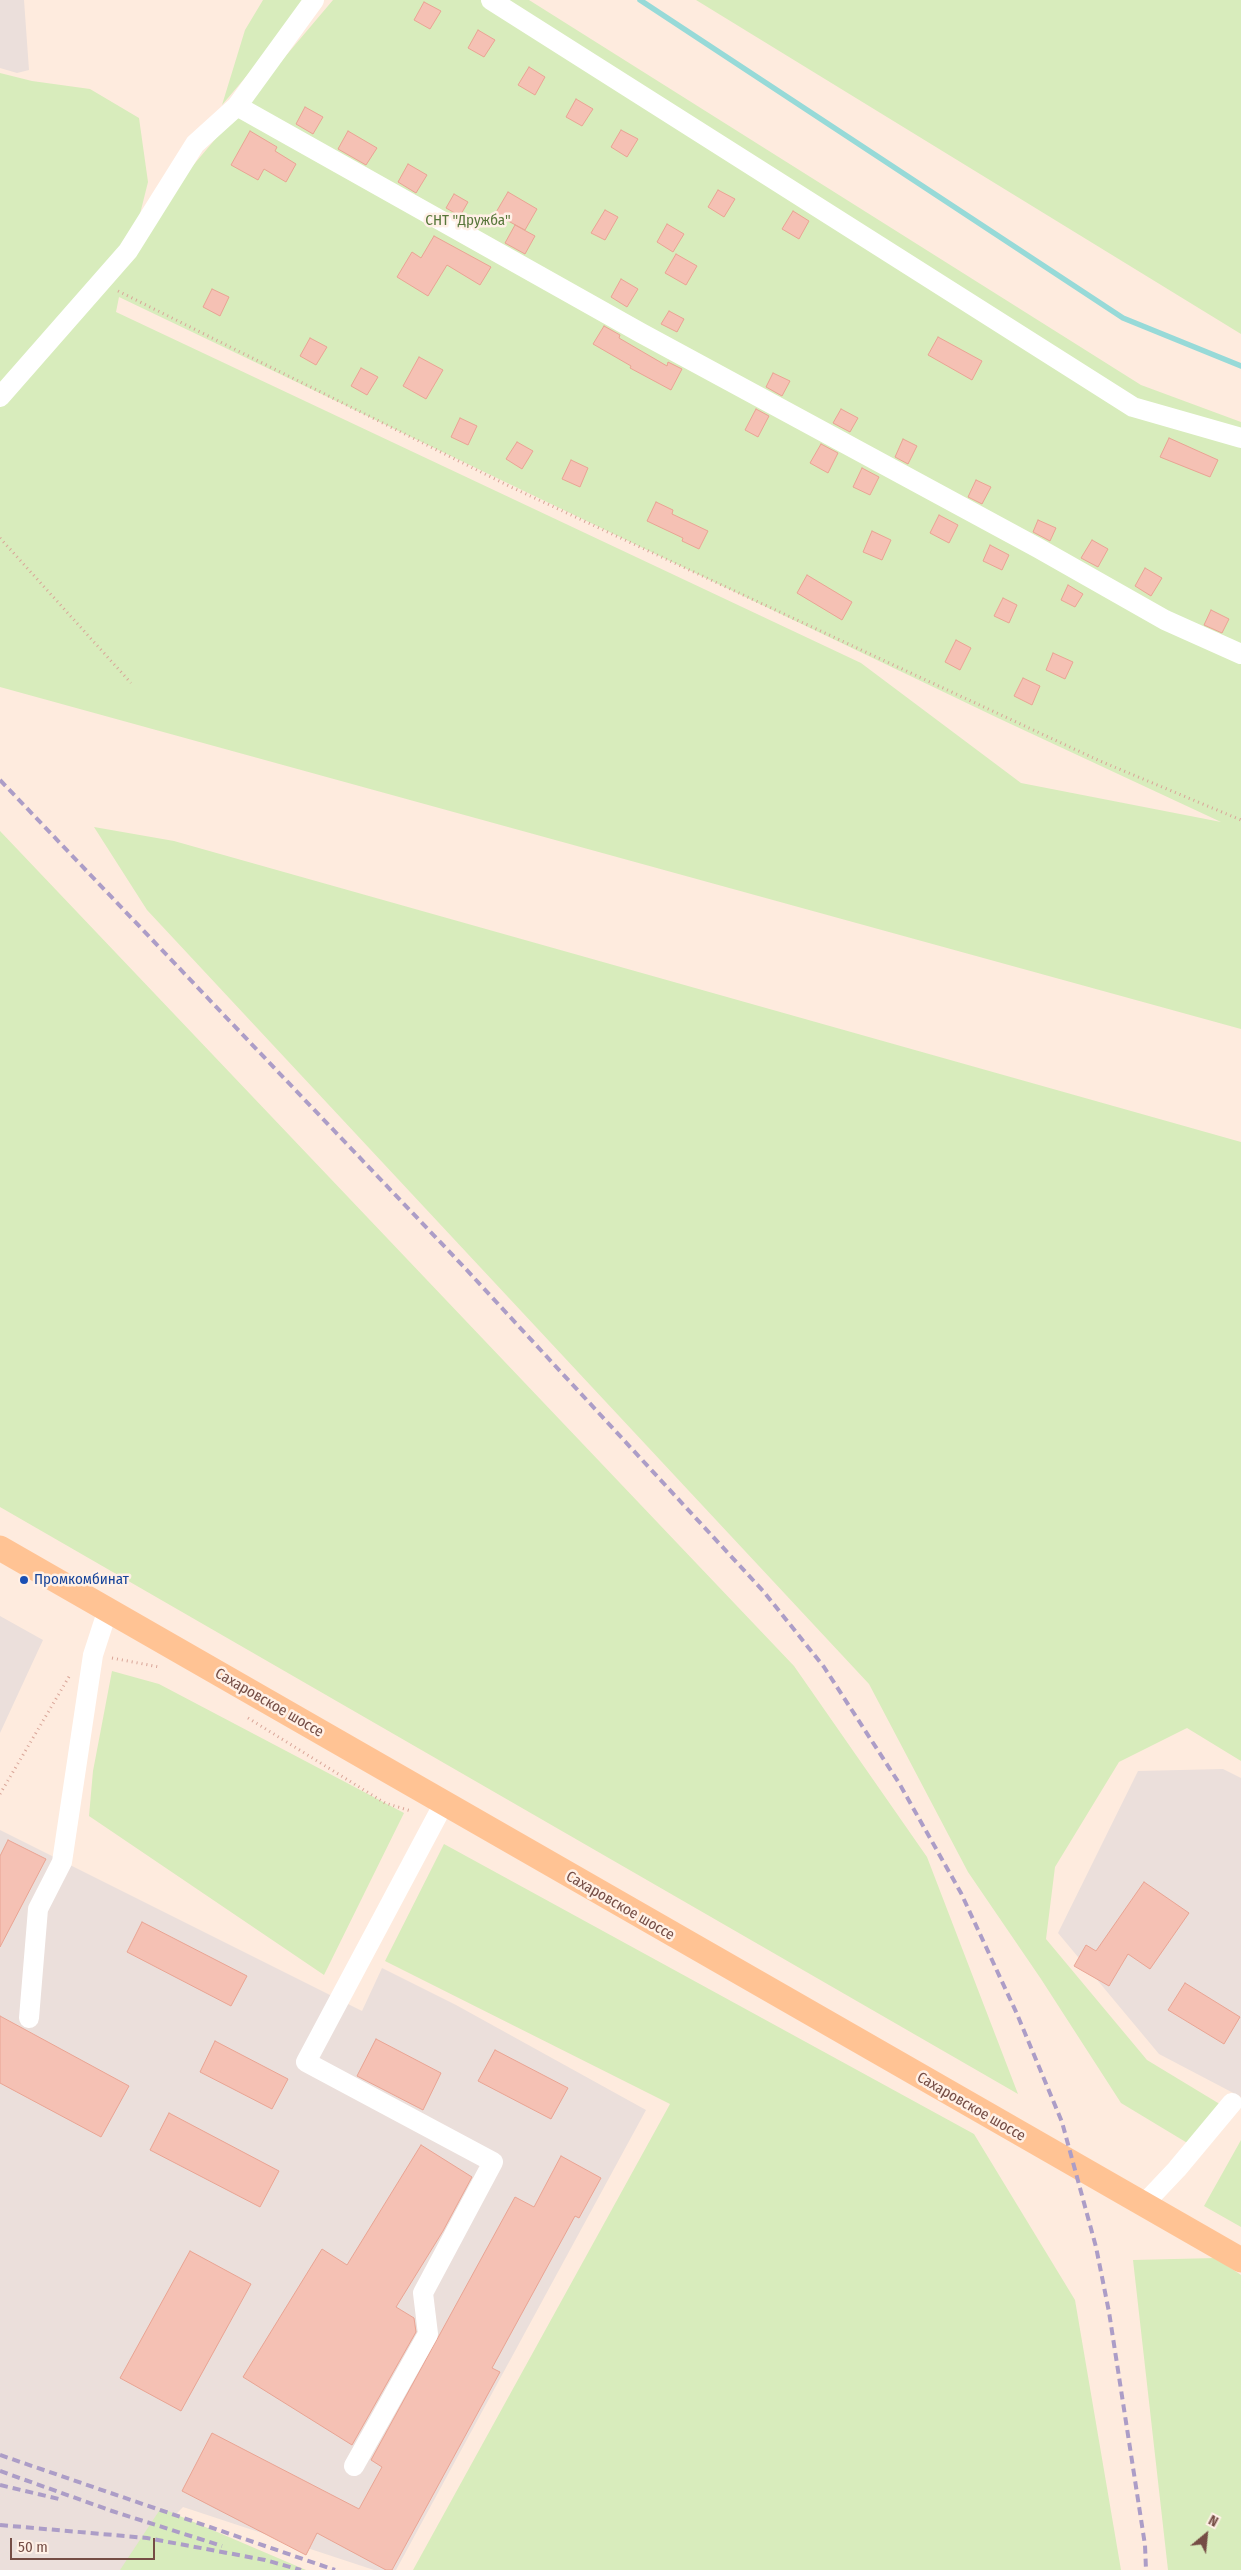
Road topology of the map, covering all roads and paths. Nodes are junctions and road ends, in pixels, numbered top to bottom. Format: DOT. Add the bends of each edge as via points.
graph roads {
  1 [pos="314,0"];
  2 [pos="491,0"];
  3 [pos="237,106"];
  4 [pos="101,283"];
  5 [pos="0,397"];
  6 [pos="1241,438"];
  7 [pos="0,538"];
  8 [pos="1241,654"];
  9 [pos="131,683"];
  10 [pos="1241,820"];
  11 [pos="0,1548"];
  12 [pos="108,1609"];
  13 [pos="93,1655"];
  14 [pos="74,1668"];
  15 [pos="164,1669"];
  16 [pos="241,1714"];
  17 [pos="0,1794"];
  18 [pos="440,1812"];
  19 [pos="29,2018"];
  20 [pos="1232,2103"];
  21 [pos="1143,2205"];
  22 [pos="1241,2260"];
  23 [pos="354,2466"];
  1 -- 3 [label="street"];
  2 -- 6 [label="street" via="1133,407"];
  3 -- 4 [label="street" via="195,144 128,251"];
  3 -- 8 [label="street" via="641,333 1165,620"];
  4 -- 5 [label="street"];
  4 -- 10 [label="path" via="511,487 1100,761"];
  7 -- 9 [label="path"];
  11 -- 12 [label="main road, Сахаровское шоссе"];
  12 -- 13 [label="street"];
  12 -- 18 [label="main road, Сахаровское шоссе"];
  13 -- 15 [label="path"];
  13 -- 19 [label="street" via="62,1862 38,1909"];
  14 -- 17 [label="path"];
  16 -- 18 [label="path" via="384,1803"];
  18 -- 21 [label="main road, Сахаровское шоссе"];
  18 -- 23 [label="street" via="306,2062 493,2162 423,2293 428,2334"];
  20 -- 21 [label="street" via="1177,2170"];
  21 -- 22 [label="main road, Сахаровское шоссе"];
}
